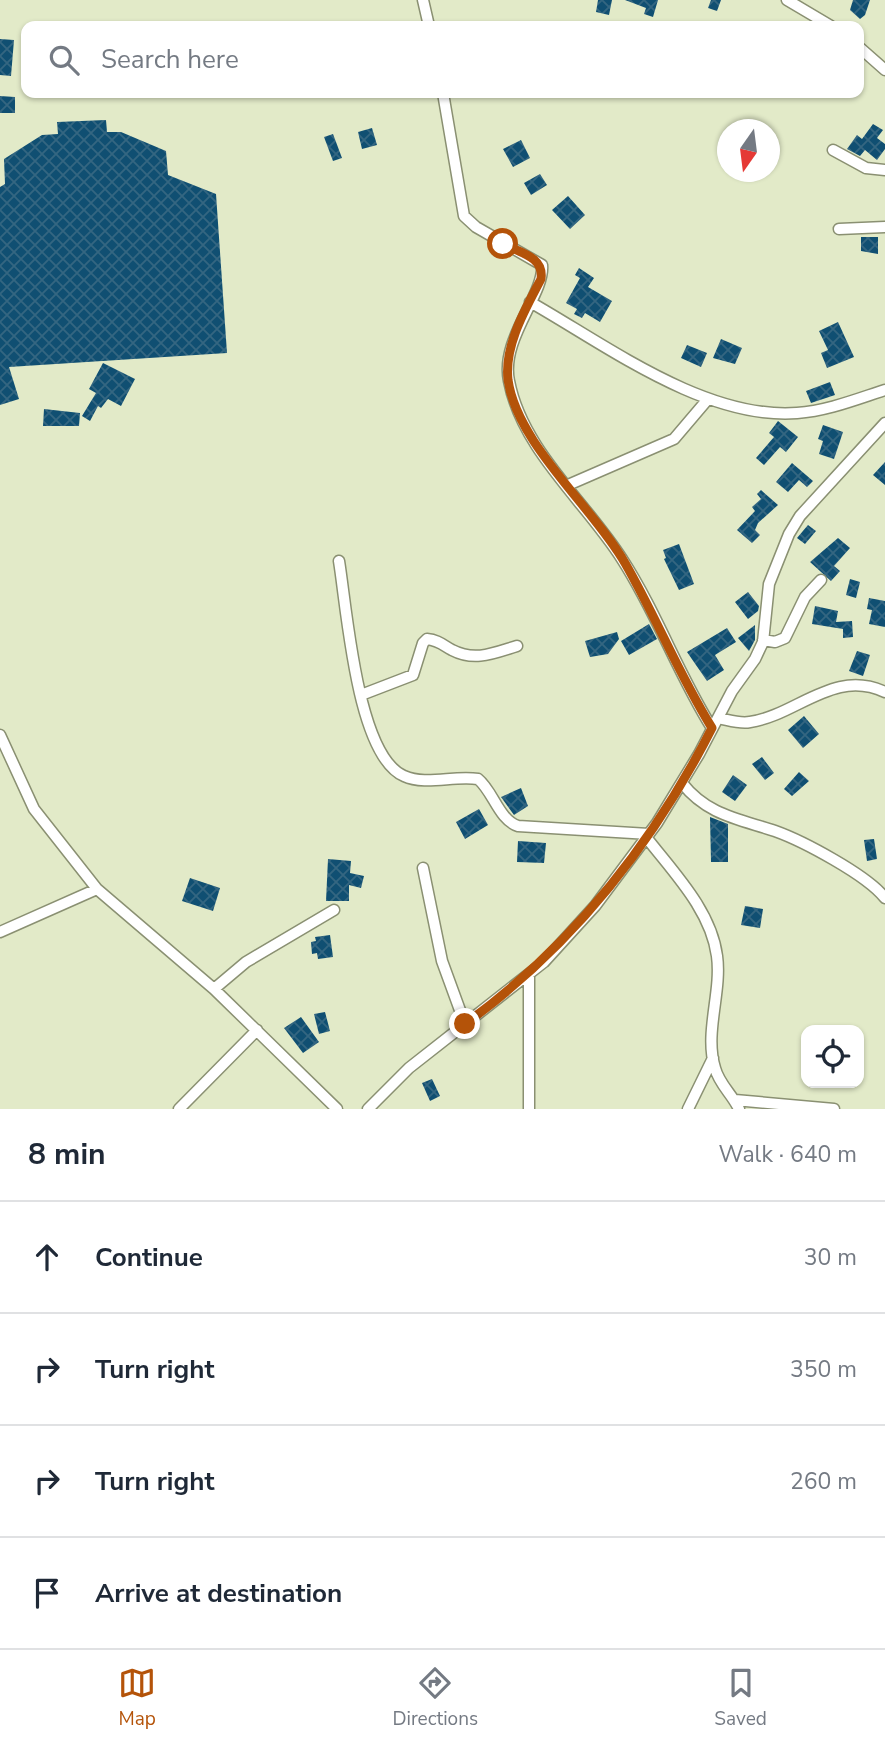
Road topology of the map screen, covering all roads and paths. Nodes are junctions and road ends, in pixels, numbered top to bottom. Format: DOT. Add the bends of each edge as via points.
graph roads {
  1 [pos="423,0"];
  2 [pos="787,0"];
  3 [pos="428,21"];
  4 [pos="823,21"];
  5 [pos="864,52"];
  6 [pos="885,71"];
  7 [pos="444,98"];
  8 [pos="833,150"];
  9 [pos="885,170"];
  10 [pos="885,227"];
  11 [pos="839,229"];
  12 [pos="530,302"];
  13 [pos="885,390"];
  14 [pos="708,399"];
  15 [pos="884,426"];
  16 [pos="568,485"];
  17 [pos="339,561"];
  18 [pos="821,580"];
  19 [pos="763,640"];
  20 [pos="517,646"];
  21 [pos="885,692"];
  22 [pos="361,695"];
  23 [pos="718,718"];
  24 [pos="712,728"];
  25 [pos="0,735"];
  26 [pos="682,783"];
  27 [pos="648,835"];
  28 [pos="423,868"];
  29 [pos="97,888"];
  30 [pos="885,898"];
  31 [pos="334,910"];
  32 [pos="0,932"];
  33 [pos="528,975"];
  34 [pos="214,989"];
  35 [pos="465,1024"];
  36 [pos="257,1030"];
  37 [pos="713,1058"];
  38 [pos="737,1104"];
  39 [pos="179,1109"];
  40 [pos="337,1109"];
  41 [pos="368,1109"];
  42 [pos="530,1109"];
  43 [pos="688,1109"];
  44 [pos="834,1109"];
  1 -- 3 [label="street"];
  2 -- 4 [label="street"];
  5 -- 6 [label="street"];
  7 -- 12 [label="street" via="464,216 542,265"];
  8 -- 9 [label="street" via="866,168"];
  10 -- 11 [label="street"];
  12 -- 14 [label="street"];
  12 -- 16 [label="street" via="513,339 508,379 521,416"];
  13 -- 14 [label="street" via="796,413"];
  14 -- 16 [label="street" via="674,439"];
  15 -- 19 [label="street" via="800,516 789,534 769,584"];
  16 -- 24 [label="street" via="624,562"];
  17 -- 22 [label="street"];
  18 -- 19 [label="street" via="804,597 785,638"];
  19 -- 23 [label="street"];
  20 -- 22 [label="street" via="480,657 466,656 427,639 413,675"];
  21 -- 23 [label="street" via="872,686 836,687 762,719 738,723"];
  22 -- 27 [label="street" via="364,717 380,756 402,776 421,781 478,779 507,820 518,826"];
  23 -- 24 [label="street"];
  24 -- 26 [label="street"];
  25 -- 29 [label="street" via="34,809"];
  26 -- 27 [label="street"];
  26 -- 30 [label="street" via="694,799 717,813 811,848"];
  27 -- 33 [label="street" via="595,906"];
  27 -- 37 [label="street" via="711,933 718,986"];
  28 -- 35 [label="street" via="442,961"];
  29 -- 32 [label="street"];
  29 -- 34 [label="street"];
  31 -- 34 [label="street" via="256,955"];
  33 -- 35 [label="street"];
  33 -- 42 [label="street"];
  34 -- 36 [label="street"];
  35 -- 41 [label="street" via="409,1068"];
  36 -- 39 [label="street"];
  36 -- 40 [label="street"];
  37 -- 38 [label="street" via="720,1081"];
  37 -- 43 [label="street"];
  38 -- 44 [label="street"];
}
